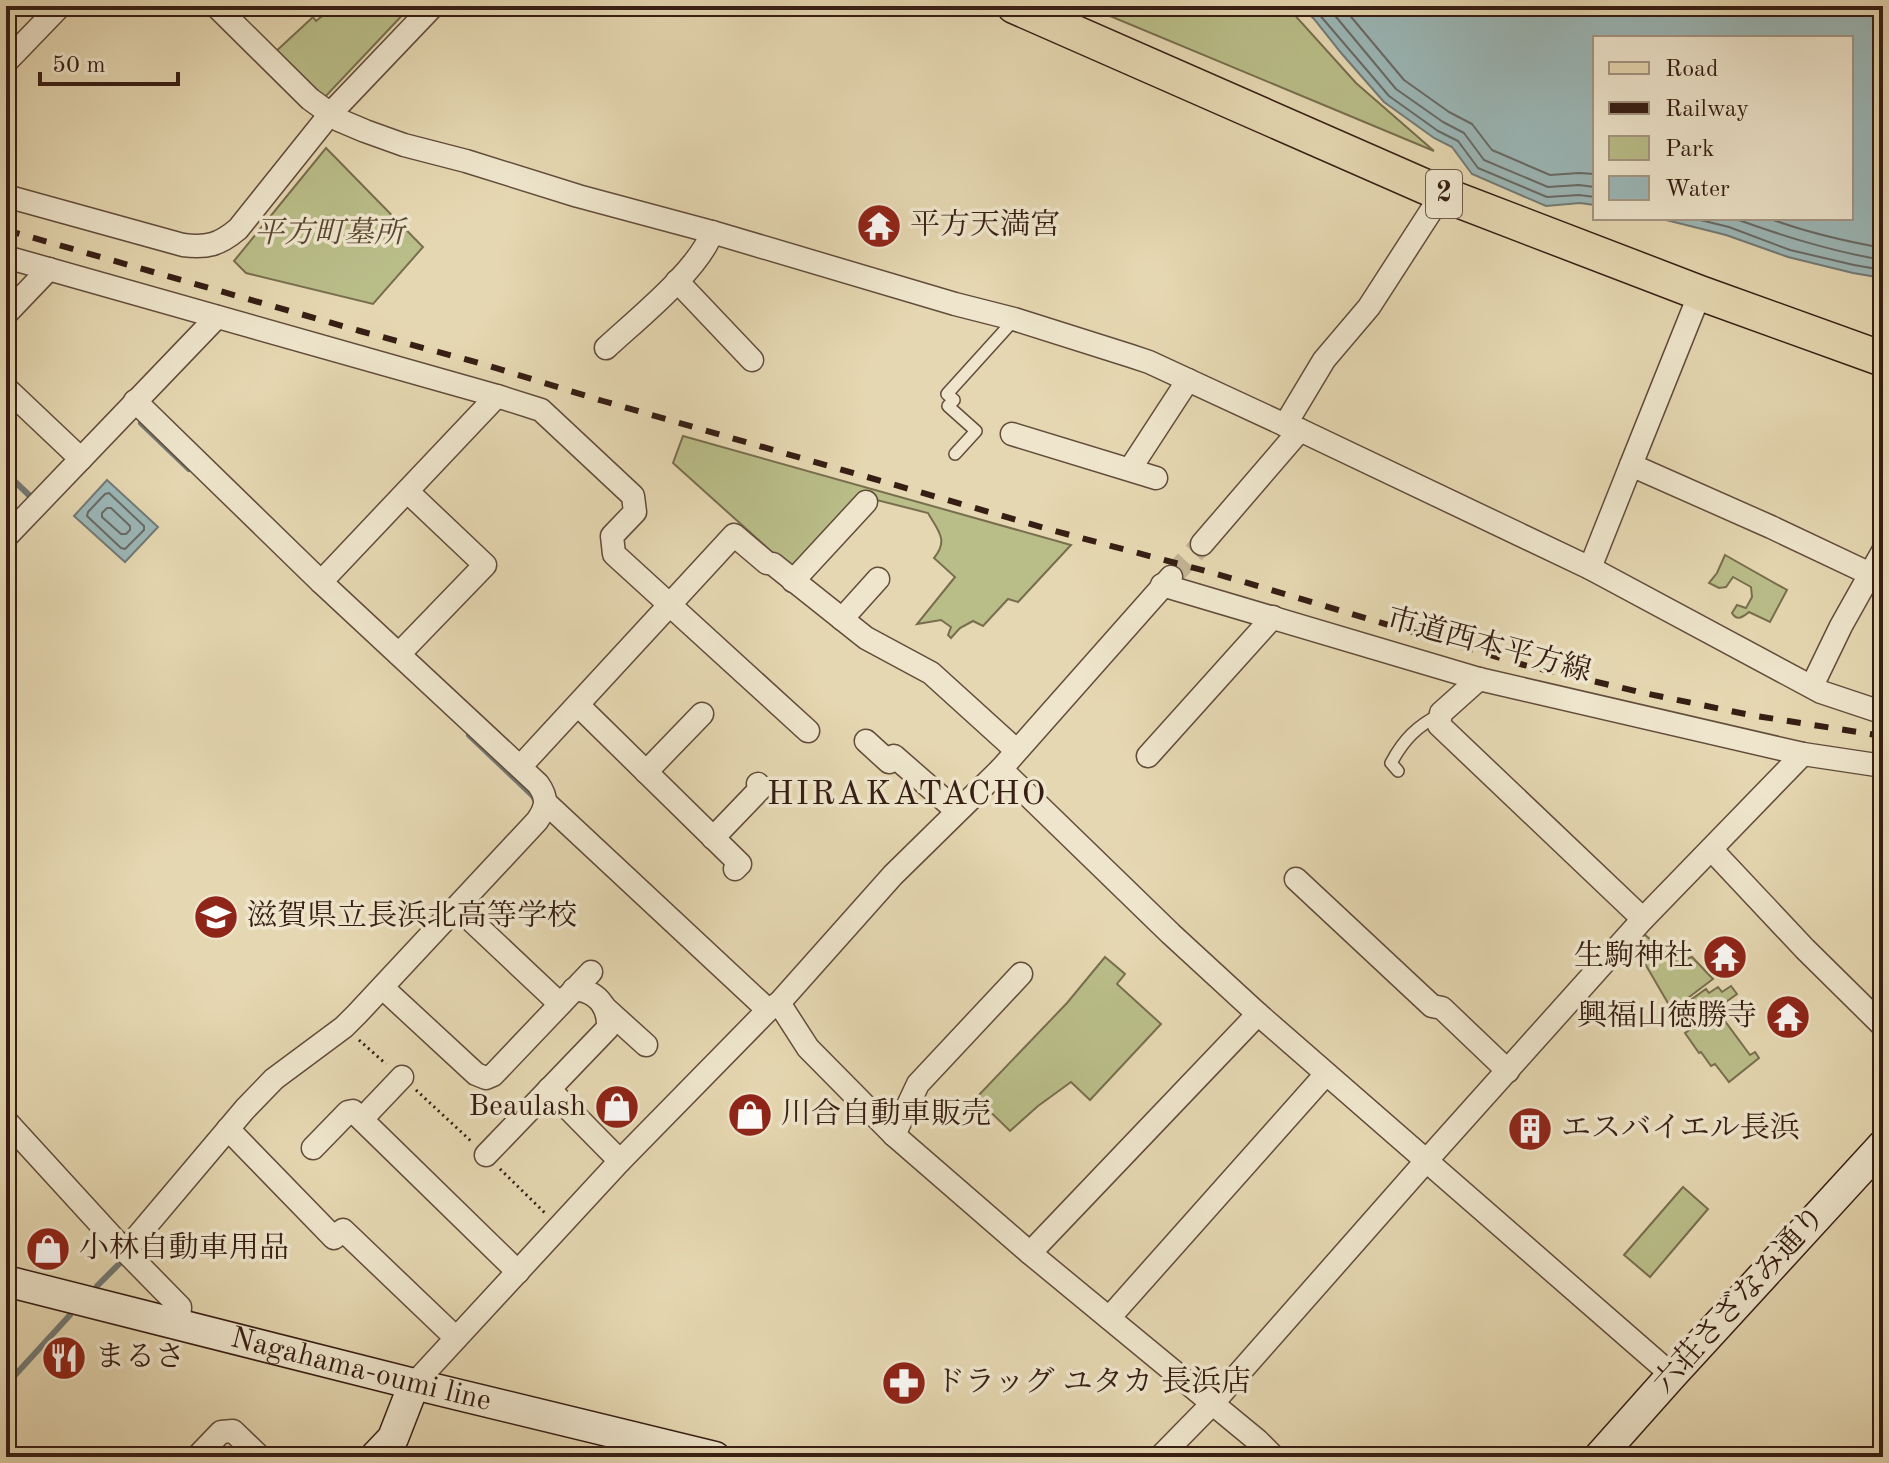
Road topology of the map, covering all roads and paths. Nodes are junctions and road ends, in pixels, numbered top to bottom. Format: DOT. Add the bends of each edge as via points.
graph roads {
  1 [pos="60,6"];
  2 [pos="216,6"];
  3 [pos="433,6"];
  4 [pos="1014,6"];
  5 [pos="6,62"];
  6 [pos="330,114"];
  7 [pos="1442,194"];
  8 [pos="6,196"];
  9 [pos="712,232"];
  10 [pos="6,257"];
  11 [pos="49,269"];
  12 [pos="677,281"];
  13 [pos="1700,293"];
  14 [pos="6,314"];
  15 [pos="217,317"];
  16 [pos="1014,319"];
  17 [pos="606,348"];
  18 [pos="1883,359"];
  19 [pos="752,360"];
  20 [pos="1188,380"];
  21 [pos="6,388"];
  22 [pos="497,396"];
  23 [pos="135,401"];
  24 [pos="1292,428"];
  25 [pos="1012,434"];
  26 [pos="955,454"];
  27 [pos="81,459"];
  28 [pos="1631,465"];
  29 [pos="1130,469"];
  30 [pos="1156,478"];
  31 [pos="408,492"];
  32 [pos="866,502"];
  33 [pos="6,537"];
  34 [pos="1202,544"];
  35 [pos="1883,551"];
  36 [pos="1590,568"];
  37 [pos="1877,577"];
  38 [pos="878,579"];
  39 [pos="793,581"];
  40 [pos="321,582"];
  41 [pos="670,605"];
  42 [pos="1273,617"];
  43 [pos="842,619"];
  44 [pos="399,654"];
  45 [pos="1479,679"];
  46 [pos="1812,686"];
  47 [pos="578,705"];
  48 [pos="1883,711"];
  49 [pos="1441,713"];
  50 [pos="702,714"];
  51 [pos="808,731"];
  52 [pos="866,741"];
  53 [pos="1016,750"];
  54 [pos="1803,754"];
  55 [pos="1148,756"];
  56 [pos="1883,766"];
  57 [pos="520,767"];
  58 [pos="1001,769"];
  59 [pos="1398,771"];
  60 [pos="646,772"];
  61 [pos="758,784"];
  62 [pos="546,803"];
  63 [pos="957,811"];
  64 [pos="713,838"];
  65 [pos="1711,849"];
  66 [pos="735,869"];
  67 [pos="1296,879"];
  68 [pos="457,907"];
  69 [pos="1643,919"];
  70 [pos="591,972"];
  71 [pos="1021,974"];
  72 [pos="383,988"];
  73 [pos="567,997"];
  74 [pos="604,1007"];
  75 [pos="774,1007"];
  76 [pos="1258,1014"];
  77 [pos="1883,1026"];
  78 [pos="344,1027"];
  79 [pos="646,1045"];
  80 [pos="1508,1071"];
  81 [pos="1326,1074"];
  82 [pos="402,1077"];
  83 [pos="549,1089"];
  84 [pos="362,1119"];
  85 [pos="6,1121"];
  86 [pos="228,1129"];
  87 [pos="894,1135"];
  88 [pos="313,1148"];
  89 [pos="486,1155"];
  90 [pos="1427,1160"];
  91 [pos="620,1161"];
  92 [pos="1878,1162"];
  93 [pos="560,1227"];
  94 [pos="125,1251"];
  95 [pos="1030,1253"];
  96 [pos="518,1272"];
  97 [pos="6,1281"];
  98 [pos="1109,1318"];
  99 [pos="179,1324"];
  100 [pos="456,1338"];
  101 [pos="1672,1375"];
  102 [pos="414,1384"];
  103 [pos="1212,1404"];
  104 [pos="197,1457"];
  105 [pos="260,1457"];
  106 [pos="375,1457"];
  107 [pos="715,1457"];
  108 [pos="1160,1457"];
  109 [pos="1274,1457"];
  110 [pos="1599,1457"];
  1 -- 5 [label="street"];
  2 -- 6 [label="street"];
  3 -- 6 [label="street"];
  4 -- 7 [label="main road, 2"];
  6 -- 8 [label="street" via="238,229 213,245 183,245"];
  6 -- 9 [label="street" via="404,145"];
  7 -- 13 [label="main road, 2"];
  7 -- 24 [label="street" via="1369,307 1324,360"];
  9 -- 12 [label="street" via="707,246"];
  9 -- 16 [label="street"];
  10 -- 11 [label="street"];
  11 -- 14 [label="street"];
  11 -- 15 [label="street"];
  12 -- 17 [label="street"];
  12 -- 19 [label="street"];
  13 -- 18 [label="main road, 2"];
  13 -- 28 [label="street"];
  15 -- 22 [label="street"];
  15 -- 23 [label="street"];
  16 -- 20 [label="street"];
  16 -- 26 [label="lane" via="947,394 954,400 948,406 976,431"];
  20 -- 24 [label="street"];
  20 -- 29 [label="street"];
  21 -- 27 [label="street"];
  22 -- 31 [label="street"];
  22 -- 41 [label="street" via="541,410 633,496 635,512 612,536 614,554"];
  23 -- 27 [label="street"];
  23 -- 40 [label="street"];
  24 -- 34 [label="street"];
  24 -- 36 [label="street"];
  25 -- 29 [label="street"];
  27 -- 33 [label="street"];
  28 -- 36 [label="street"];
  28 -- 37 [label="street"];
  29 -- 30 [label="street"];
  31 -- 40 [label="street"];
  31 -- 44 [label="street" via="485,565"];
  32 -- 39 [label="street"];
  35 -- 37 [label="street"];
  36 -- 46 [label="street"];
  37 -- 46 [label="street" via="1841,626"];
  38 -- 43 [label="street"];
  39 -- 41 [label="street" via="734,535"];
  39 -- 43 [label="street"];
  40 -- 44 [label="street"];
  41 -- 47 [label="street"];
  41 -- 51 [label="street"];
  42 -- 45 [label="street, 市道西本平方線"];
  42 -- 53 [label="street, 市道西本平方線" via="1167,581"];
  42 -- 55 [label="street"];
  43 -- 53 [label="street" via="931,673"];
  44 -- 57 [label="street"];
  45 -- 49 [label="street"];
  45 -- 54 [label="street, 市道西本平方線"];
  46 -- 48 [label="street"];
  47 -- 57 [label="street"];
  47 -- 60 [label="street"];
  49 -- 59 [label="lane" via="1401,744 1391,763"];
  49 -- 69 [label="street" via="1439,725"];
  50 -- 60 [label="street"];
  52 -- 63 [label="street" via="889,762 894,756"];
  53 -- 58 [label="street"];
  54 -- 56 [label="street, 市道西本平方線"];
  54 -- 65 [label="street"];
  57 -- 62 [label="street" via="538,784"];
  58 -- 63 [label="street"];
  58 -- 76 [label="street"];
  60 -- 64 [label="street"];
  61 -- 64 [label="street" via="761,788"];
  62 -- 68 [label="street" via="537,821"];
  62 -- 75 [label="street"];
  63 -- 75 [label="street"];
  64 -- 66 [label="street" via="740,864"];
  65 -- 69 [label="street"];
  65 -- 77 [label="street"];
  67 -- 80 [label="street"];
  68 -- 72 [label="street"];
  68 -- 73 [label="street"];
  69 -- 80 [label="street"];
  70 -- 73 [label="street"];
  71 -- 87 [label="street" via="918,1084"];
  72 -- 73 [label="street" via="482,1078 493,1075"];
  72 -- 78 [label="street"];
  73 -- 74 [label="street" via="584,991"];
  74 -- 79 [label="street"];
  74 -- 83 [label="street" via="608,1028"];
  75 -- 87 [label="street"];
  75 -- 91 [label="street"];
  76 -- 81 [label="street"];
  76 -- 95 [label="street"];
  78 -- 82 [label="path"];
  78 -- 86 [label="street" via="274,1079"];
  80 -- 90 [label="street"];
  81 -- 90 [label="street"];
  81 -- 98 [label="street"];
  82 -- 84 [label="street"];
  82 -- 89 [label="path"];
  83 -- 89 [label="street"];
  83 -- 91 [label="street"];
  84 -- 88 [label="street" via="348,1112"];
  84 -- 96 [label="street"];
  85 -- 94 [label="street"];
  86 -- 94 [label="street"];
  86 -- 100 [label="street" via="334,1238 343,1230"];
  87 -- 95 [label="street"];
  89 -- 93 [label="path"];
  90 -- 101 [label="street"];
  90 -- 103 [label="street"];
  91 -- 93 [label="street"];
  92 -- 101 [label="main road, 六荘さざなみ通り"];
  93 -- 96 [label="street"];
  94 -- 99 [label="street" via="180,1307"];
  95 -- 98 [label="street"];
  96 -- 100 [label="street"];
  97 -- 99 [label="main road, Nagahama-oumi line"];
  98 -- 103 [label="street"];
  99 -- 102 [label="main road, Nagahama-oumi line"];
  100 -- 102 [label="street"];
  101 -- 110 [label="main road, 六荘さざなみ通り"];
  102 -- 106 [label="main road" via="393,1438"];
  102 -- 107 [label="main road, Nagahama-oumi line"];
  103 -- 108 [label="street"];
  103 -- 109 [label="street"];
  104 -- 105 [label="street" via="221,1432 233,1431"];
}
